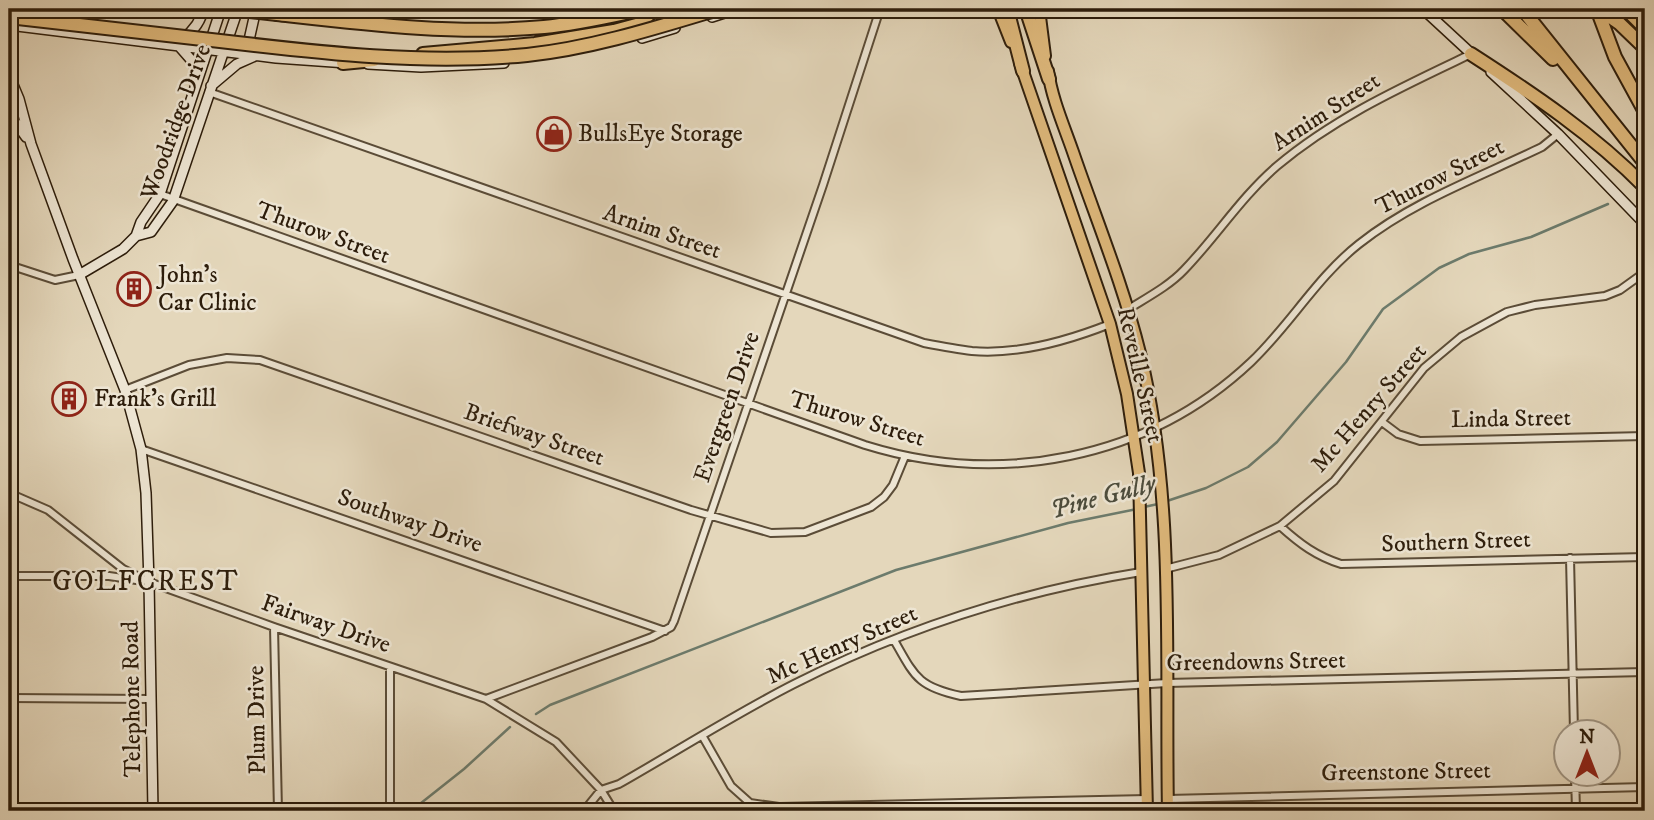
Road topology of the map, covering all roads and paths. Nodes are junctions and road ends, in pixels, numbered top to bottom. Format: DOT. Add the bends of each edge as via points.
graph roads {
  1 [pos="203,9"];
  2 [pos="221,9"];
  3 [pos="231,9"];
  4 [pos="238,9"];
  5 [pos="256,9"];
  6 [pos="644,9"];
  7 [pos="654,9"];
  8 [pos="718,9"];
  9 [pos="737,9"];
  10 [pos="880,9"];
  11 [pos="998,9"];
  12 [pos="1007,9"];
  13 [pos="1026,9"];
  14 [pos="1040,9"];
  15 [pos="1423,9"];
  16 [pos="1502,9"];
  17 [pos="1522,9"];
  18 [pos="1598,9"];
  19 [pos="1626,9"];
  20 [pos="9,17"];
  21 [pos="9,25"];
  22 [pos="1645,29"];
  23 [pos="178,45"];
  24 [pos="1645,48"];
  25 [pos="206,49"];
  26 [pos="222,51"];
  27 [pos="1471,54"];
  28 [pos="255,55"];
  29 [pos="343,63"];
  30 [pos="1023,71"];
  31 [pos="9,75"];
  32 [pos="198,79"];
  33 [pos="1049,79"];
  34 [pos="210,89"];
  35 [pos="1593,99"];
  36 [pos="1645,112"];
  37 [pos="9,113"];
  38 [pos="1558,134"];
  39 [pos="31,144"];
  40 [pos="1645,163"];
  41 [pos="1645,187"];
  42 [pos="160,194"];
  43 [pos="173,201"];
  44 [pos="1090,202"];
  45 [pos="1072,214"];
  46 [pos="1645,224"];
  47 [pos="136,236"];
  48 [pos="9,265"];
  49 [pos="1645,272"];
  50 [pos="79,275"];
  51 [pos="785,296"];
  52 [pos="1127,310"];
  53 [pos="1110,324"];
  54 [pos="125,390"];
  55 [pos="747,404"];
  56 [pos="1382,422"];
  57 [pos="1155,426"];
  58 [pos="1135,436"];
  59 [pos="1645,436"];
  60 [pos="141,449"];
  61 [pos="905,456"];
  62 [pos="9,493"];
  63 [pos="711,514"];
  64 [pos="1280,526"];
  65 [pos="1645,557"];
  66 [pos="1570,558"];
  67 [pos="1165,569"];
  68 [pos="1142,572"];
  69 [pos="9,576"];
  70 [pos="149,582"];
  71 [pos="274,627"];
  72 [pos="665,631"];
  73 [pos="894,640"];
  74 [pos="390,667"];
  75 [pos="1645,672"];
  76 [pos="1572,674"];
  77 [pos="1167,683"];
  78 [pos="1144,684"];
  79 [pos="9,698"];
  80 [pos="151,699"];
  81 [pos="485,699"];
  82 [pos="1573,718"];
  83 [pos="703,737"];
  84 [pos="1622,787"];
  85 [pos="1645,787"];
  86 [pos="1576,788"];
  87 [pos="601,790"];
  88 [pos="1147,799"];
  89 [pos="1168,799"];
  90 [pos="153,811"];
  91 [pos="278,811"];
  92 [pos="390,811"];
  93 [pos="584,811"];
  94 [pos="614,811"];
  95 [pos="1147,811"];
  96 [pos="1168,811"];
  97 [pos="1576,811"];
  1 -- 23 [label="main road" via="193,30"];
  2 -- 25 [label="main road, Woodridge Drive"];
  3 -- 6 [label="highway, bridge" via="405,28 475,30 564,25"];
  4 -- 26 [label="main road, Woodridge Drive"];
  5 -- 28 [label="main road" via="249,40"];
  7 -- 29 [label="highway" via="640,24 614,31 535,44"];
  8 -- 20 [label="highway, bridge" via="563,50 418,60 324,54"];
  9 -- 29 [label="main road" via="643,37 544,58 421,67"];
  10 -- 51 [label="street, Evergreen Drive"];
  11 -- 30 [label="main road, Reveille Street"];
  12 -- 30 [label="highway"];
  13 -- 33 [label="highway"];
  14 -- 33 [label="main road, Reveille Street"];
  15 -- 27 [label="main road"];
  16 -- 35 [label="highway"];
  17 -- 35 [label="highway"];
  18 -- 24 [label="highway"];
  18 -- 36 [label="highway" via="1615,57"];
  19 -- 22 [label="highway"];
  21 -- 23 [label="main road"];
  23 -- 25 [label="main road"];
  23 -- 32 [label="main road" via="193,61"];
  25 -- 26 [label="main road"];
  25 -- 32 [label="main road, Woodridge Drive"];
  26 -- 28 [label="main road"];
  26 -- 34 [label="main road, Woodridge Drive"];
  27 -- 38 [label="main road"];
  27 -- 41 [label="highway" via="1572,122"];
  27 -- 52 [label="street, Arnim Street" via="1386,94 1325,130 1276,167 1183,272"];
  28 -- 29 [label="main road"];
  28 -- 34 [label="main road" via="237,64"];
  30 -- 45 [label="main road, Reveille Street"];
  31 -- 39 [label="main road, Telephone Road"];
  32 -- 42 [label="main road, Woodridge Drive"];
  33 -- 44 [label="main road, Reveille Street"];
  34 -- 43 [label="main road, Woodridge Drive"];
  34 -- 51 [label="street, Arnim Street"];
  35 -- 40 [label="highway"];
  37 -- 39 [label="main road, Telephone Road"];
  38 -- 46 [label="main road"];
  38 -- 57 [label="street, Thurow Street" via="1542,147 1417,206 1370,236 1333,268 1242,370 1186,411"];
  39 -- 50 [label="main road, Telephone Road"];
  42 -- 43 [label="street, Thurow Street"];
  42 -- 47 [label="main road, Woodridge Drive"];
  43 -- 47 [label="main road, Woodridge Drive" via="152,232"];
  43 -- 55 [label="street, Thurow Street"];
  44 -- 45 [label="main road"];
  44 -- 52 [label="main road, Reveille Street"];
  45 -- 53 [label="main road, Reveille Street"];
  47 -- 50 [label="main road, Woodridge Drive"];
  48 -- 50 [label="street" via="55,280"];
  49 -- 56 [label="street, Mc Henry Street" via="1605,296 1535,305 1483,324 1424,368"];
  50 -- 54 [label="main road, Telephone Road"];
  51 -- 53 [label="street, Arnim Street" via="924,343 974,351 1021,349 1077,337"];
  51 -- 55 [label="street, Evergreen Drive"];
  52 -- 57 [label="main road, Reveille Street"];
  53 -- 58 [label="main road, Reveille Street"];
  54 -- 60 [label="main road, Telephone Road"];
  54 -- 63 [label="street, Briefway Street" via="189,365 227,358 260,360"];
  55 -- 61 [label="street, Thurow Street"];
  55 -- 63 [label="street, Evergreen Drive"];
  56 -- 59 [label="street, Linda Street" via="1420,441"];
  56 -- 64 [label="street, Mc Henry Street" via="1334,481"];
  57 -- 58 [label="street, Thurow Street"];
  57 -- 67 [label="main road, Reveille Street"];
  58 -- 61 [label="street, Thurow Street" via="1083,453 1013,465 963,465"];
  58 -- 68 [label="main road, Reveille Street"];
  60 -- 70 [label="main road, Telephone Road"];
  60 -- 72 [label="street, Southway Drive"];
  61 -- 63 [label="street, Briefway Street" via="893,485 877,503 812,530 771,533"];
  62 -- 70 [label="street, Fairway Drive" via="48,510 123,569"];
  63 -- 72 [label="street, Evergreen Drive" via="674,621"];
  64 -- 66 [label="street, Southern Street" via="1305,549 1341,564"];
  64 -- 67 [label="street, Mc Henry Street" via="1219,555"];
  65 -- 66 [label="street, Southern Street"];
  66 -- 76 [label="street"];
  67 -- 77 [label="main road, Reveille Street"];
  68 -- 73 [label="street, Mc Henry Street" via="1006,601"];
  68 -- 78 [label="main road, Reveille Street"];
  69 -- 70 [label="street" via="109,576"];
  70 -- 71 [label="street, Fairway Drive"];
  70 -- 80 [label="main road, Telephone Road"];
  71 -- 74 [label="street, Fairway Drive"];
  71 -- 91 [label="street, Plum Drive"];
  72 -- 81 [label="street"];
  73 -- 78 [label="street, Greendowns Street" via="914,675 935,690 961,696"];
  73 -- 83 [label="street, Mc Henry Street" via="794,684"];
  74 -- 81 [label="street, Fairway Drive"];
  74 -- 92 [label="street"];
  75 -- 76 [label="street, Greendowns Street"];
  76 -- 77 [label="street, Greendowns Street"];
  76 -- 82 [label="street"];
  77 -- 78 [label="street, Greendowns Street"];
  77 -- 89 [label="main road, Reveille Street"];
  78 -- 88 [label="main road, Reveille Street"];
  79 -- 80 [label="street"];
  80 -- 90 [label="main road, Telephone Road"];
  81 -- 87 [label="street, Fairway Drive" via="556,742"];
  83 -- 87 [label="street, Mc Henry Street"];
  83 -- 88 [label="street" via="731,786 750,803 770,806"];
  84 -- 85 [label="street, Greenstone Street"];
  86 -- 89 [label="street, Greenstone Street"];
  86 -- 97 [label="street"];
  87 -- 93 [label="street, Mc Henry Street"];
  87 -- 94 [label="street, Fairway Drive"];
  88 -- 95 [label="main road, Reveille Street"];
  89 -- 96 [label="main road, Reveille Street"];
}
